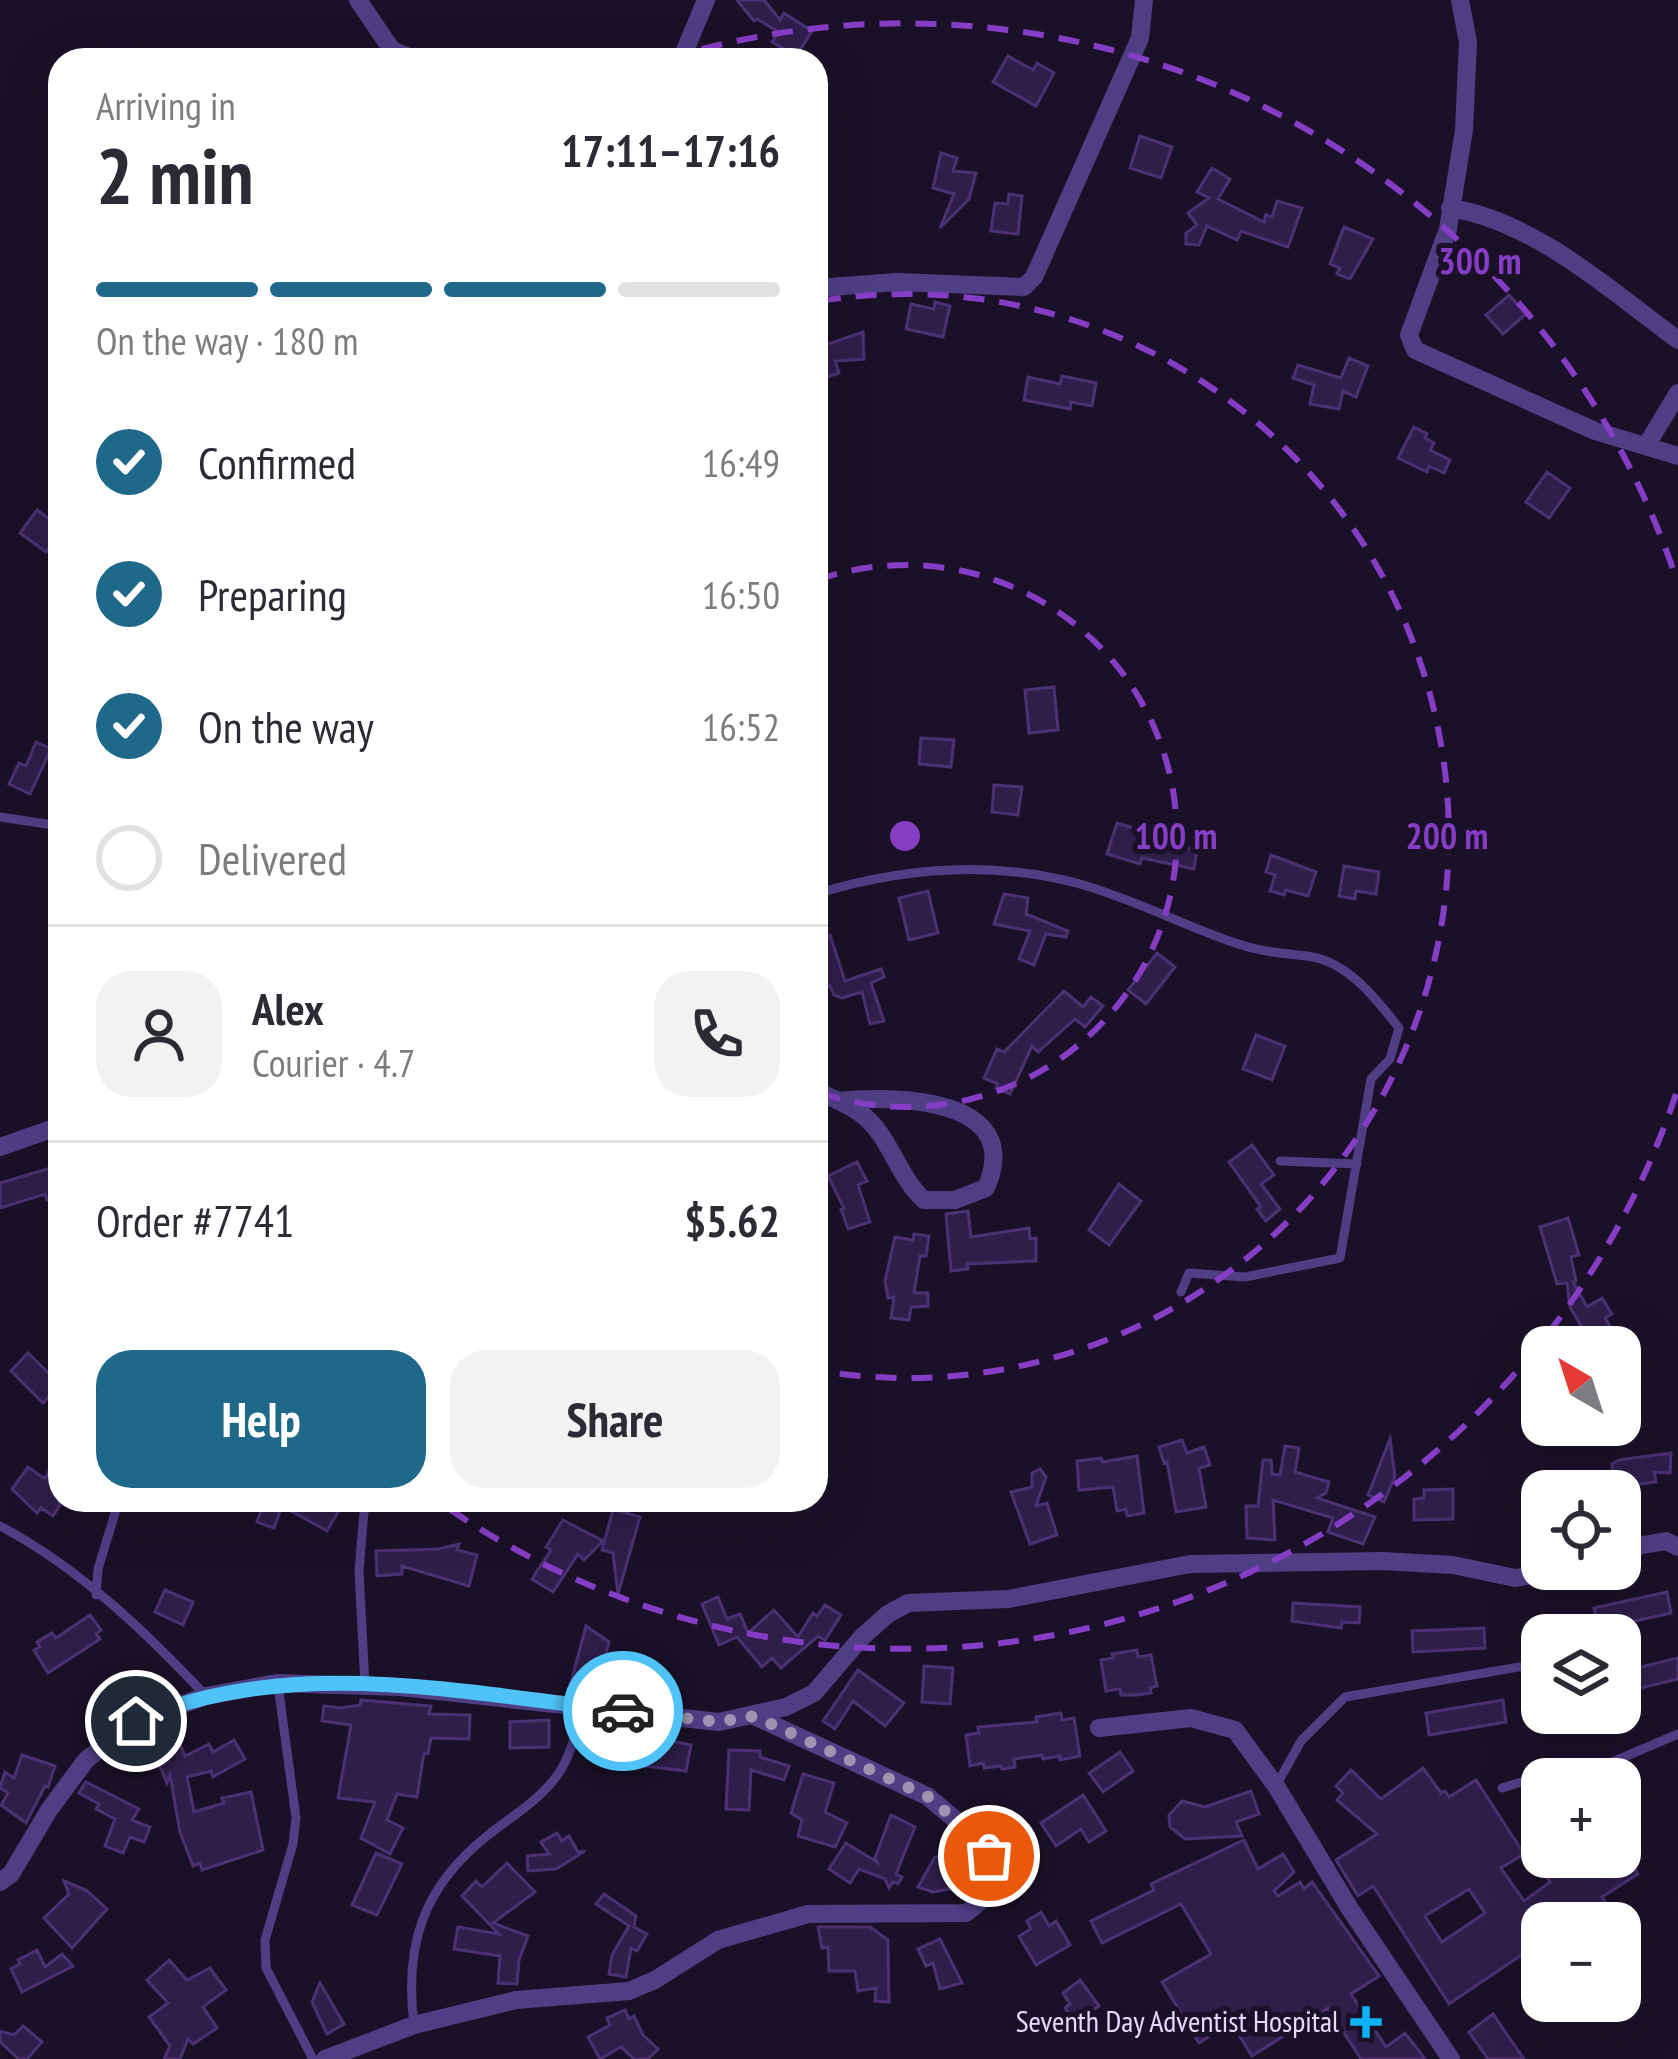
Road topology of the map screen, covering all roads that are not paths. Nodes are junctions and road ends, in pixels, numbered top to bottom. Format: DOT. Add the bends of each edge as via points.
graph roads {
  1 [pos="358,0"];
  2 [pos="706,0"];
  3 [pos="1144,0"];
  4 [pos="1460,0"];
  5 [pos="391,48"];
  6 [pos="686,48"];
  7 [pos="1450,208"];
  8 [pos="828,287"];
  9 [pos="1678,340"];
  10 [pos="1678,393"];
  11 [pos="1646,446"];
  12 [pos="1678,456"];
  13 [pos="0,817"];
  14 [pos="48,824"];
  15 [pos="828,890"];
  16 [pos="828,1096"];
  17 [pos="838,1101"];
  18 [pos="48,1130"];
  19 [pos="0,1147"];
  20 [pos="1280,1161"];
  21 [pos="1357,1164"];
  22 [pos="1181,1292"];
  23 [pos="115,1512"];
  24 [pos="364,1512"];
  25 [pos="0,1526"];
  26 [pos="1641,1545"];
  27 [pos="1678,1547"];
  28 [pos="1521,1577"];
  29 [pos="96,1595"];
  30 [pos="1521,1667"];
  31 [pos="277,1683"];
  32 [pos="364,1686"];
  33 [pos="206,1696"];
  34 [pos="583,1707"];
  35 [pos="754,1716"];
  36 [pos="1099,1728"];
  37 [pos="1678,1734"];
  38 [pos="1276,1786"];
  39 [pos="1502,1787"];
  40 [pos="4,1875"];
  41 [pos="414,2024"];
  42 [pos="313,2059"];
  43 [pos="325,2059"];
  44 [pos="1451,2059"];
  1 -- 5 [label="street"];
  2 -- 6 [label="street"];
  3 -- 8 [label="street" via="1140,38 1024,287"];
  4 -- 7 [label="street" via="1468,84"];
  7 -- 9 [label="street" via="1523,234"];
  7 -- 11 [label="street" via="1408,335 1414,350"];
  10 -- 11 [label="street"];
  11 -- 12 [label="street"];
  13 -- 14 [label="lane"];
  15 -- 21 [label="lane" via="936,869 1014,870 1083,885 1265,954 1313,956 1364,983 1400,1028 1390,1059 1371,1079"];
  16 -- 17 [label="street"];
  17 -- 17 [label="street" via="863,1115 925,1200 986,1188 996,1150 957,1110 940,1102"];
  18 -- 19 [label="street"];
  20 -- 21 [label="lane"];
  21 -- 22 [label="lane" via="1340,1258 1245,1277 1189,1273"];
  23 -- 29 [label="lane"];
  24 -- 32 [label="lane"];
  25 -- 29 [label="lane" via="54,1556"];
  26 -- 27 [label="street"];
  28 -- 35 [label="street" via="1383,1561 1190,1564 1008,1599 908,1604 862,1637 814,1693"];
  29 -- 33 [label="lane"];
  30 -- 38 [label="lane" via="1345,1696 1301,1741"];
  31 -- 32 [label="street"];
  31 -- 33 [label="street"];
  31 -- 42 [label="lane" via="296,1818 266,1968"];
  32 -- 34 [label="street"];
  33 -- 40 [label="street" via="136,1721 86,1760"];
  34 -- 35 [label="street" via="719,1722"];
  34 -- 41 [label="lane" via="561,1769 483,1838 425,1909 414,1946"];
  35 -- 41 [label="street" via="927,1796 989,1856 991,1892 966,1913 808,1914 718,1940 629,1991 516,2000"];
  36 -- 38 [label="street" via="1191,1718 1235,1730"];
  37 -- 39 [label="lane" via="1591,1771"];
  38 -- 44 [label="street"];
  41 -- 43 [label="street"];
}
